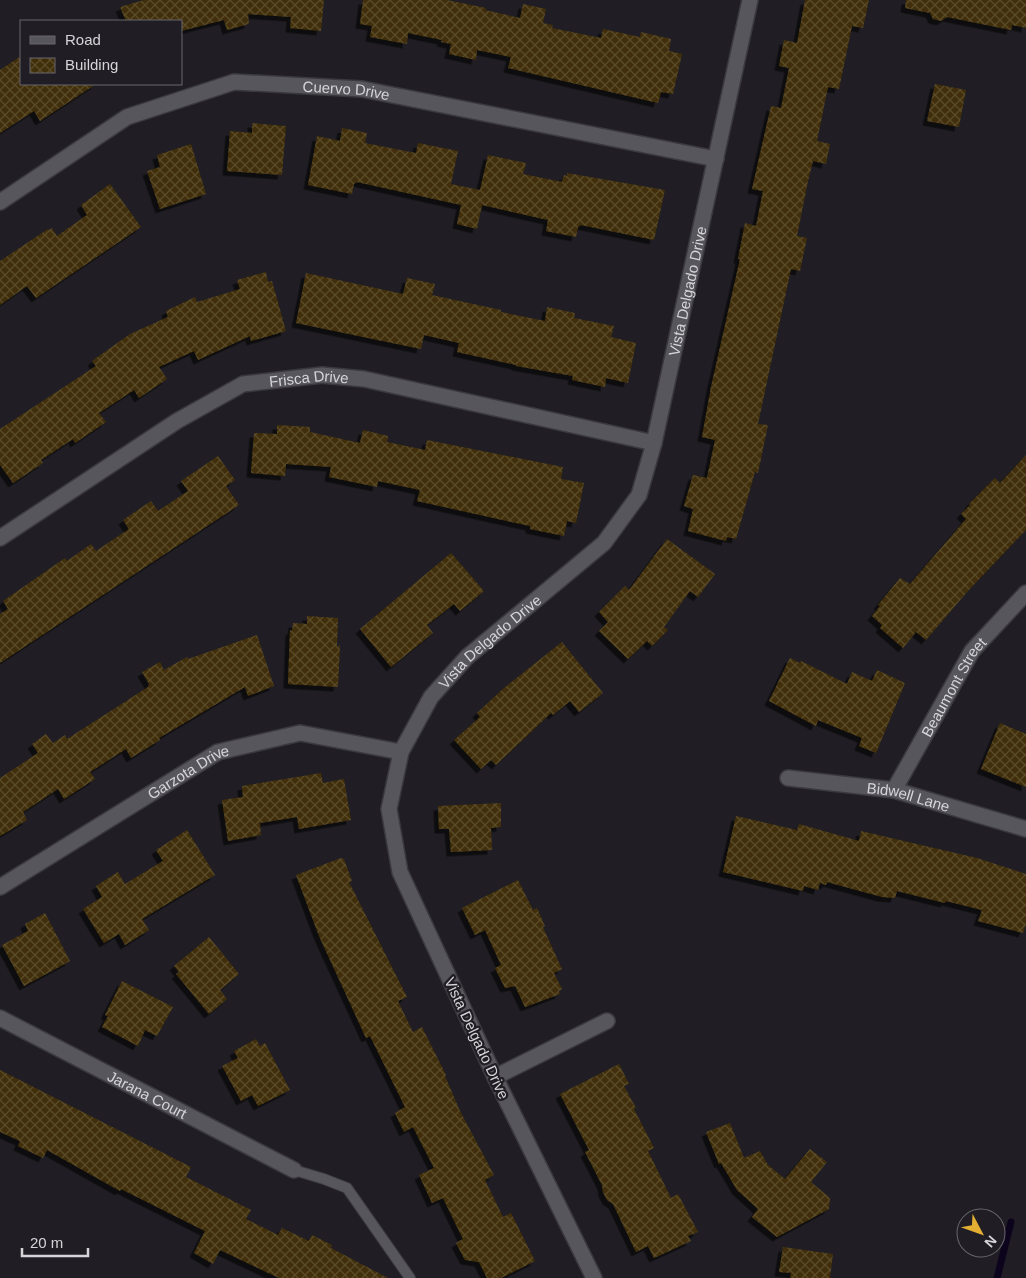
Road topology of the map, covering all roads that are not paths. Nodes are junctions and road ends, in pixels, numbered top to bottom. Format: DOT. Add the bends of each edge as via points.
graph roads {
  1 [pos="750,0"];
  2 [pos="716,159"];
  3 [pos="0,202"];
  4 [pos="654,443"];
  5 [pos="0,538"];
  6 [pos="1026,593"];
  7 [pos="401,752"];
  8 [pos="788,778"];
  9 [pos="894,790"];
  10 [pos="1026,829"];
  11 [pos="0,887"];
  12 [pos="0,1018"];
  13 [pos="607,1021"];
  14 [pos="494,1077"];
  15 [pos="294,1170"];
  16 [pos="410,1278"];
  17 [pos="594,1278"];
  1 -- 2 [label="street, Vista Delgado Drive"];
  2 -- 3 [label="street, Cuervo Drive" via="362,89 234,82 127,117"];
  2 -- 4 [label="street, Vista Delgado Drive"];
  4 -- 5 [label="street, Frisca Drive" via="364,379 322,375 243,384 177,422"];
  4 -- 7 [label="street, Vista Delgado Drive" via="638,495 604,543 467,656 431,697"];
  6 -- 9 [label="street, Beaumont Street" via="972,651"];
  7 -- 11 [label="street, Garzota Drive" via="300,733 218,752"];
  7 -- 14 [label="street, Vista Delgado Drive" via="389,810 400,872"];
  8 -- 9 [label="street, Bidwell Lane"];
  9 -- 10 [label="street, Bidwell Lane"];
  12 -- 15 [label="street, Jarana Court"];
  13 -- 14 [label="street"];
  14 -- 17 [label="street, Vista Delgado Drive"];
  15 -- 16 [label="lane" via="347,1188"];
}
